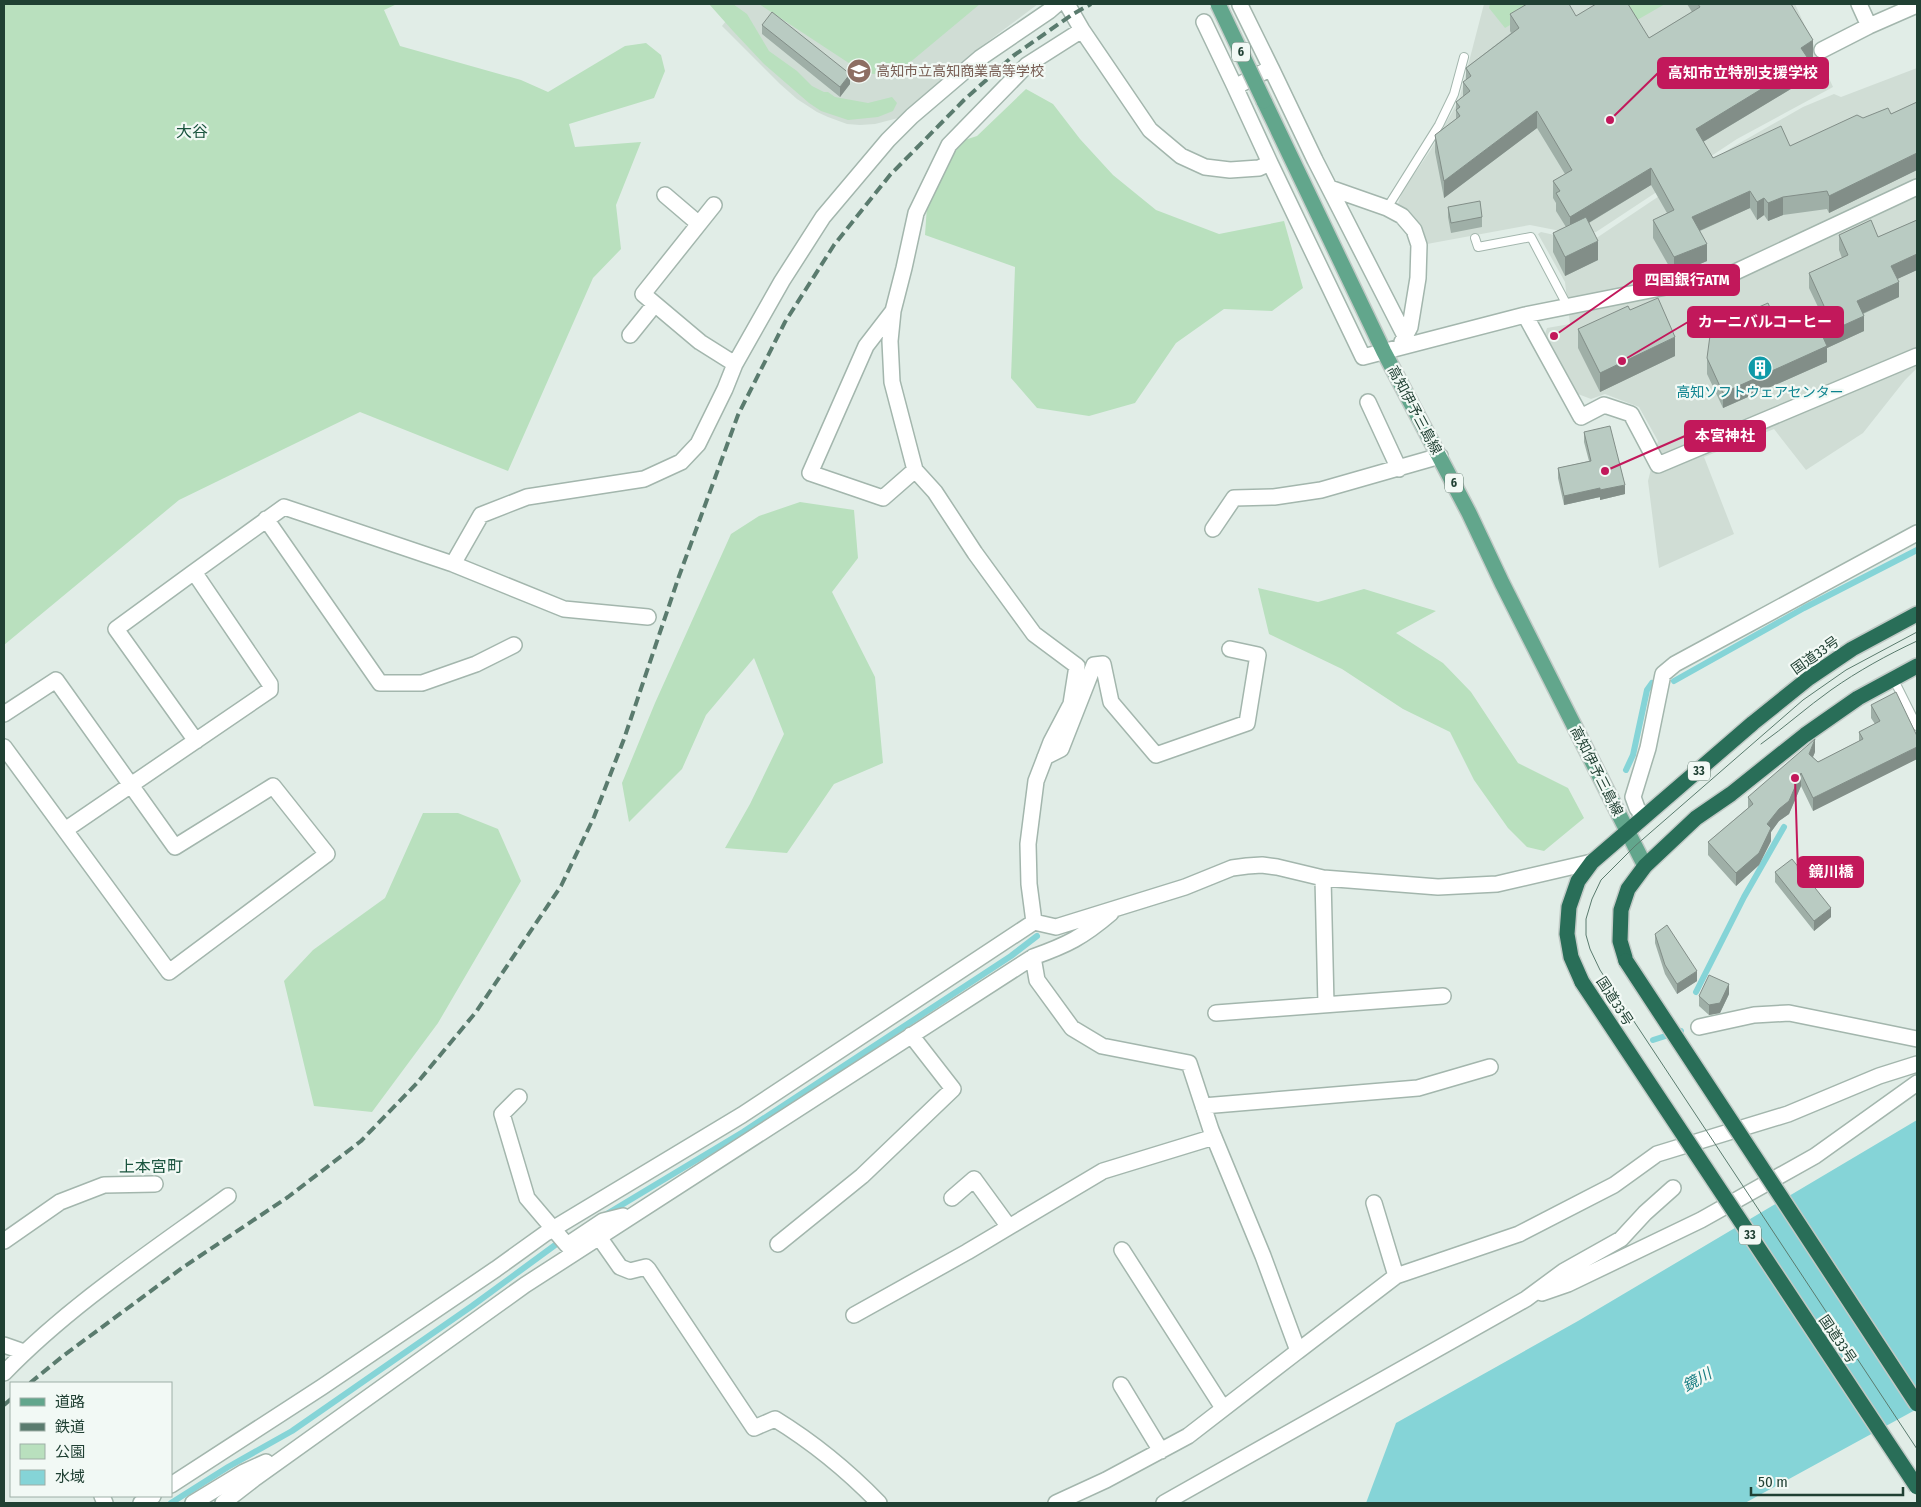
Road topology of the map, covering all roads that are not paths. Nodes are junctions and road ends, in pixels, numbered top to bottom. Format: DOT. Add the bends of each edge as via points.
graph roads {
  1 [pos="1057,4"];
  2 [pos="1067,4"];
  3 [pos="1218,4"];
  4 [pos="1859,4"];
  5 [pos="1240,5"];
  6 [pos="1917,5"];
  7 [pos="1204,22"];
  8 [pos="1869,26"];
  9 [pos="1082,30"];
  10 [pos="1822,50"];
  11 [pos="1464,57"];
  12 [pos="1271,68"];
  13 [pos="1235,87"];
  14 [pos="1270,163"];
  15 [pos="1917,187"];
  16 [pos="1330,188"];
  17 [pos="666,195"];
  18 [pos="714,205"];
  19 [pos="1387,208"];
  20 [pos="699,224"];
  21 [pos="1475,238"];
  22 [pos="655,304"];
  23 [pos="1568,307"];
  24 [pos="893,311"];
  25 [pos="1526,315"];
  26 [pos="630,336"];
  27 [pos="1396,345"];
  28 [pos="1917,356"];
  29 [pos="735,364"];
  30 [pos="1368,402"];
  31 [pos="1440,456"];
  32 [pos="1399,469"];
  33 [pos="915,470"];
  34 [pos="266,519"];
  35 [pos="1213,529"];
  36 [pos="1917,534"];
  37 [pos="453,564"];
  38 [pos="194,572"];
  39 [pos="1917,614"];
  40 [pos="648,617"];
  41 [pos="514,645"];
  42 [pos="1230,649"];
  43 [pos="1917,666"];
  44 [pos="1893,678"];
  45 [pos="4,714"];
  46 [pos="1917,726"];
  47 [pos="196,741"];
  48 [pos="4,747"];
  49 [pos="1045,757"];
  50 [pos="131,785"];
  51 [pos="1643,816"];
  52 [pos="65,830"];
  53 [pos="1628,832"];
  54 [pos="1592,862"];
  55 [pos="1645,866"];
  56 [pos="1323,878"];
  57 [pos="1116,908"];
  58 [pos="1034,922"];
  59 [pos="1033,957"];
  60 [pos="1443,996"];
  61 [pos="1326,1004"];
  62 [pos="1216,1013"];
  63 [pos="1698,1027"];
  64 [pos="912,1035"];
  65 [pos="1917,1039"];
  66 [pos="1917,1064"];
  67 [pos="1490,1067"];
  68 [pos="1917,1083"];
  69 [pos="519,1097"];
  70 [pos="1203,1106"];
  71 [pos="1214,1137"];
  72 [pos="155,1184"];
  73 [pos="1673,1188"];
  74 [pos="228,1196"];
  75 [pos="952,1198"];
  76 [pos="1374,1203"];
  77 [pos="637,1212"];
  78 [pos="1009,1228"];
  79 [pos="599,1237"];
  80 [pos="561,1238"];
  81 [pos="4,1241"];
  82 [pos="778,1244"];
  83 [pos="1122,1250"];
  84 [pos="1396,1276"];
  85 [pos="1526,1299"];
  86 [pos="854,1315"];
  87 [pos="4,1345"];
  88 [pos="1298,1351"];
  89 [pos="24,1352"];
  90 [pos="4,1373"];
  91 [pos="1121,1385"];
  92 [pos="1917,1404"];
  93 [pos="1223,1408"];
  94 [pos="298,1449"];
  95 [pos="1161,1451"];
  96 [pos="172,1484"];
  97 [pos="1917,1487"];
  98 [pos="192,1503"];
  99 [pos="223,1503"];
  100 [pos="879,1503"];
  101 [pos="1056,1503"];
  102 [pos="1164,1503"];
  1 -- 29 [label="street" via="980,58 888,140 823,217"];
  2 -- 9 [label="street"];
  3 -- 27 [label="main road, 高知伊予三島線 / 6, bridge" via="1264,101"];
  4 -- 8 [label="street"];
  5 -- 12 [label="street"];
  6 -- 8 [label="street"];
  7 -- 13 [label="street"];
  8 -- 10 [label="street"];
  9 -- 14 [label="street" via="1150,130 1181,156 1205,166 1230,170 1260,168"];
  9 -- 24 [label="street" via="1027,65 949,145 916,213"];
  11 -- 19 [label="lane" via="1454,94"];
  12 -- 13 [label="street"];
  12 -- 16 [label="street"];
  13 -- 14 [label="street"];
  14 -- 27 [label="street" via="1363,357"];
  15 -- 23 [label="street" via="1731,274"];
  16 -- 19 [label="street"];
  16 -- 27 [label="street"];
  17 -- 20 [label="street"];
  18 -- 20 [label="street"];
  19 -- 27 [label="street" via="1402,216 1414,230 1419,245 1418,278 1410,327"];
  20 -- 22 [label="street" via="643,294"];
  21 -- 23 [label="lane" via="1478,246 1531,237"];
  22 -- 26 [label="street"];
  22 -- 29 [label="street" via="700,342"];
  23 -- 25 [label="street"];
  24 -- 33 [label="street" via="890,342 892,382"];
  24 -- 33 [label="street" via="866,346 810,473 883,498"];
  25 -- 27 [label="street"];
  25 -- 28 [label="street" via="1581,417 1604,405 1631,414 1658,465"];
  27 -- 31 [label="main road, 高知伊予三島線 / 6"];
  29 -- 37 [label="street" via="698,444 681,462 644,479 527,497 481,515"];
  30 -- 32 [label="street"];
  31 -- 32 [label="street"];
  31 -- 53 [label="main road, 高知伊予三島線 / 6"];
  32 -- 35 [label="street" via="1321,490 1274,497 1234,498"];
  33 -- 49 [label="street" via="935,492 1034,634 1077,666 1071,704"];
  34 -- 37 [label="street" via="284,507"];
  34 -- 38 [label="street"];
  34 -- 41 [label="street" via="380,683 422,683 476,664"];
  36 -- 51 [label="street" via="1663,674 1648,748 1633,796"];
  37 -- 40 [label="street" via="564,609"];
  38 -- 47 [label="street" via="270,684 270,690"];
  38 -- 47 [label="street" via="116,629"];
  39 -- 51 [label="highway, 国道33号 / 33" via="1852,649 1809,678"];
  42 -- 49 [label="street" via="1258,655 1247,723 1156,755 1111,702 1104,664 1094,665 1061,749"];
  43 -- 44 [label="highway"];
  44 -- 46 [label="lane"];
  44 -- 55 [label="highway" via="1805,735 1696,818"];
  45 -- 50 [label="street" via="56,680"];
  47 -- 50 [label="street"];
  48 -- 52 [label="street"];
  49 -- 58 [label="street" via="1036,780 1028,844"];
  50 -- 52 [label="street"];
  50 -- 52 [label="street" via="175,847 273,786 327,854 169,972"];
  51 -- 53 [label="highway, 国道33号 / 33"];
  53 -- 54 [label="highway, 国道33号 / 33"];
  53 -- 55 [label="main road, 高知伊予三島線 / 6"];
  54 -- 56 [label="street" via="1487,884 1438,887"];
  54 -- 97 [label="highway, 国道33号 / 33, bridge" via="1578,881 1569,907 1567,934 1571,957 1582,982"];
  55 -- 92 [label="highway, bridge" via="1628,889 1621,910 1620,941 1626,961"];
  56 -- 57 [label="street" via="1262,865 1232,868 1185,887"];
  56 -- 61 [label="street"];
  57 -- 58 [label="street" via="1056,927"];
  57 -- 59 [label="street" via="1089,932 1063,947"];
  58 -- 80 [label="street"];
  59 -- 64 [label="street"];
  59 -- 70 [label="street" via="1037,980 1072,1028 1102,1046 1189,1063"];
  60 -- 61 [label="street"];
  61 -- 62 [label="street"];
  63 -- 65 [label="street" via="1754,1015 1789,1013"];
  64 -- 77 [label="street"];
  64 -- 82 [label="street" via="953,1089 862,1176"];
  66 -- 84 [label="street" via="1879,1076 1788,1114 1657,1154 1614,1185 1519,1234"];
  67 -- 70 [label="street" via="1418,1088"];
  68 -- 85 [label="street" via="1815,1156 1701,1220 1568,1284"];
  69 -- 80 [label="street" via="502,1114 527,1198"];
  70 -- 71 [label="street"];
  71 -- 78 [label="street" via="1103,1171"];
  71 -- 88 [label="street"];
  72 -- 81 [label="street" via="104,1185 60,1202"];
  73 -- 85 [label="street" via="1620,1239 1564,1271"];
  74 -- 89 [label="street" via="97,1291"];
  75 -- 78 [label="street" via="974,1179"];
  76 -- 84 [label="street"];
  77 -- 79 [label="street"];
  77 -- 80 [label="street"];
  78 -- 86 [label="street"];
  79 -- 94 [label="street" via="525,1284"];
  79 -- 100 [label="street" via="620,1268 630,1271 646,1267 754,1428 775,1419 783,1423 807,1438"];
  80 -- 96 [label="street"];
  83 -- 93 [label="street"];
  84 -- 88 [label="street"];
  85 -- 102 [label="street"];
  87 -- 89 [label="street"];
  88 -- 93 [label="street"];
  89 -- 90 [label="street"];
  91 -- 95 [label="street"];
  93 -- 95 [label="street" via="1188,1436"];
  94 -- 98 [label="street" via="244,1472"];
  94 -- 99 [label="street"];
  95 -- 101 [label="street"];
}
